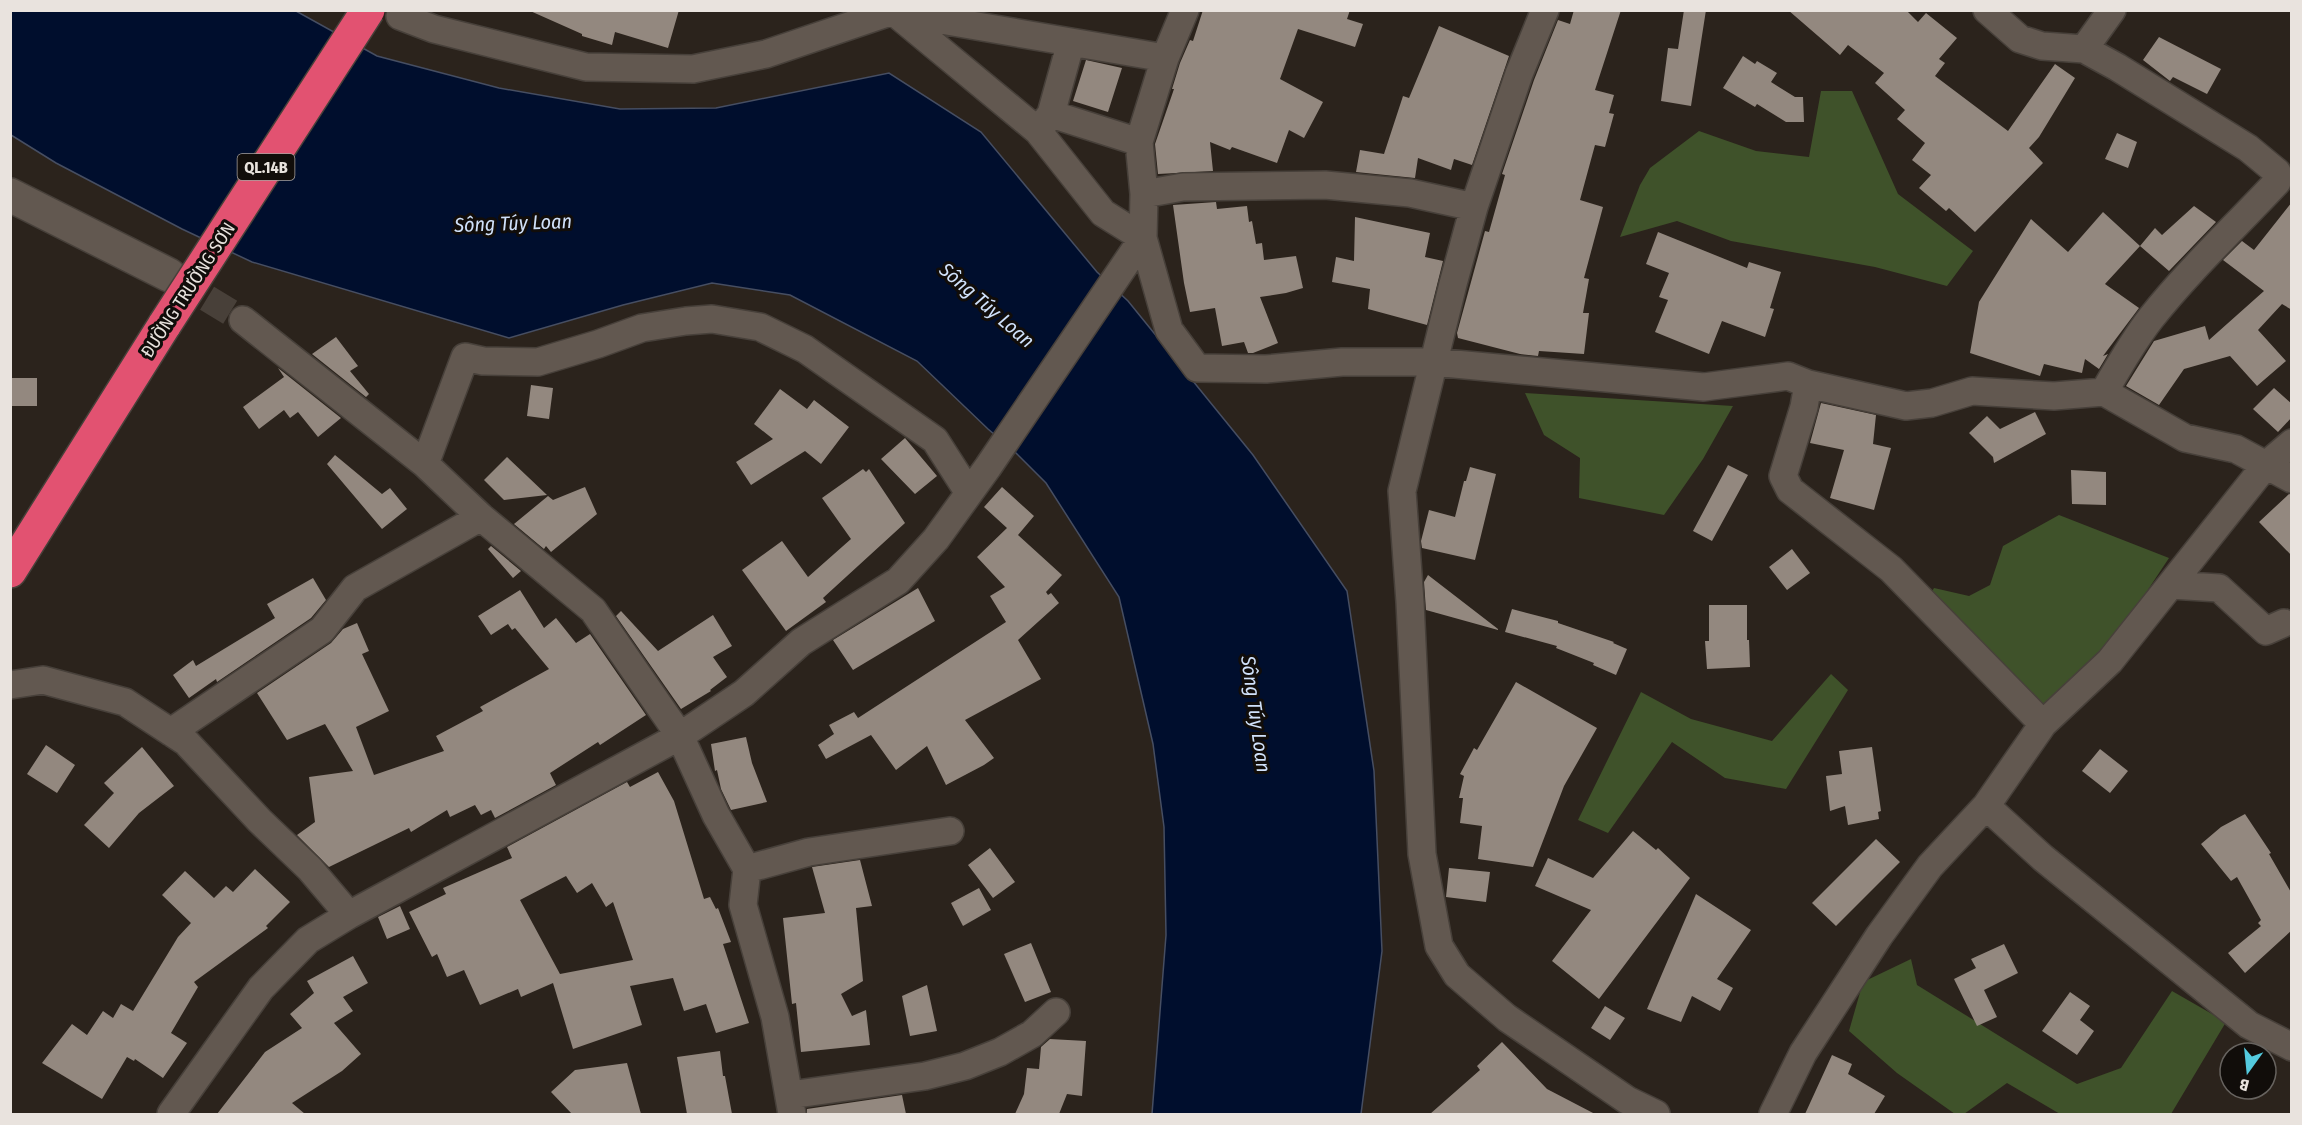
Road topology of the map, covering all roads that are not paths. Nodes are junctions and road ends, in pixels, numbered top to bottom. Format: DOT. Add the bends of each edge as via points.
graph roads {
  1 [pos="368,10"];
  2 [pos="1185,10"];
  3 [pos="1545,10"];
  4 [pos="1987,10"];
  5 [pos="2112,10"];
  6 [pos="891,11"];
  7 [pos="400,16"];
  8 [pos="1012,21"];
  9 [pos="1071,42"];
  10 [pos="2084,50"];
  11 [pos="1165,58"];
  12 [pos="1045,123"];
  13 [pos="1140,142"];
  14 [pos="1144,194"];
  15 [pos="10,195"];
  16 [pos="1474,207"];
  17 [pos="1143,238"];
  18 [pos="169,275"];
  19 [pos="243,320"];
  20 [pos="1433,362"];
  21 [pos="1808,384"];
  22 [pos="2104,392"];
  23 [pos="2292,444"];
  24 [pos="425,464"];
  25 [pos="2265,466"];
  26 [pos="2292,479"];
  27 [pos="969,493"];
  28 [pos="481,517"];
  29 [pos="10,571"];
  30 [pos="2171,585"];
  31 [pos="2284,623"];
  32 [pos="10,685"];
  33 [pos="2043,724"];
  34 [pos="171,732"];
  35 [pos="680,735"];
  36 [pos="1986,806"];
  37 [pos="950,831"];
  38 [pos="747,869"];
  39 [pos="349,915"];
  40 [pos="1056,1012"];
  41 [pos="2292,1047"];
  42 [pos="791,1105"];
  43 [pos="171,1114"];
  44 [pos="1656,1114"];
  45 [pos="1773,1114"];
  1 -- 29 [label="highway, ĐƯỜNG TRƯỜNG SƠN / QL.14B, bridge"];
  2 -- 11 [label="street"];
  3 -- 16 [label="street"];
  4 -- 10 [label="street" via="2020,39 2042,46"];
  5 -- 10 [label="street"];
  6 -- 7 [label="street" via="766,54 693,69 586,67 434,29"];
  6 -- 8 [label="street"];
  6 -- 12 [label="street"];
  8 -- 9 [label="street"];
  9 -- 11 [label="street"];
  9 -- 12 [label="street"];
  10 -- 22 [label="street" via="2248,148 2277,172 2277,182 2151,318"];
  11 -- 13 [label="street"];
  12 -- 13 [label="street"];
  12 -- 17 [label="street" via="1103,213"];
  13 -- 14 [label="street"];
  14 -- 16 [label="street" via="1183,187 1325,185 1410,193"];
  14 -- 17 [label="street"];
  15 -- 18 [label="street"];
  16 -- 20 [label="street"];
  17 -- 20 [label="street" via="1169,330 1197,368"];
  17 -- 27 [label="street"];
  19 -- 24 [label="street"];
  20 -- 21 [label="street" via="1704,387 1788,376"];
  20 -- 44 [label="street" via="1402,491 1422,854 1439,946 1457,975 1507,1018 1627,1100"];
  21 -- 22 [label="street" via="1906,406 1972,391 2054,396"];
  21 -- 33 [label="street" via="1783,476 1790,490 1892,569"];
  22 -- 25 [label="street" via="2185,438 2236,449"];
  23 -- 25 [label="street"];
  24 -- 27 [label="street" via="465,357 538,362 642,328 712,320 760,327 805,349 847,377 935,440"];
  24 -- 28 [label="street"];
  25 -- 26 [label="street"];
  25 -- 30 [label="street"];
  27 -- 35 [label="street" via="936,539 898,581 801,642 744,693"];
  28 -- 34 [label="street" via="355,588 322,630"];
  28 -- 35 [label="street" via="593,610"];
  30 -- 31 [label="street" via="2218,588 2266,632"];
  30 -- 33 [label="street" via="2110,661"];
  32 -- 34 [label="street" via="43,680 124,702"];
  33 -- 36 [label="street"];
  34 -- 39 [label="street" via="186,741"];
  35 -- 38 [label="street" via="716,815"];
  35 -- 39 [label="street"];
  36 -- 41 [label="street" via="2043,858 2249,1025"];
  36 -- 45 [label="street" via="1930,866 1879,936 1803,1053"];
  37 -- 38 [label="street" via="809,852"];
  38 -- 42 [label="street" via="743,905 775,1017"];
  39 -- 43 [label="street" via="308,940 261,988"];
  40 -- 42 [label="street" via="1032,1034 965,1066"];
}
